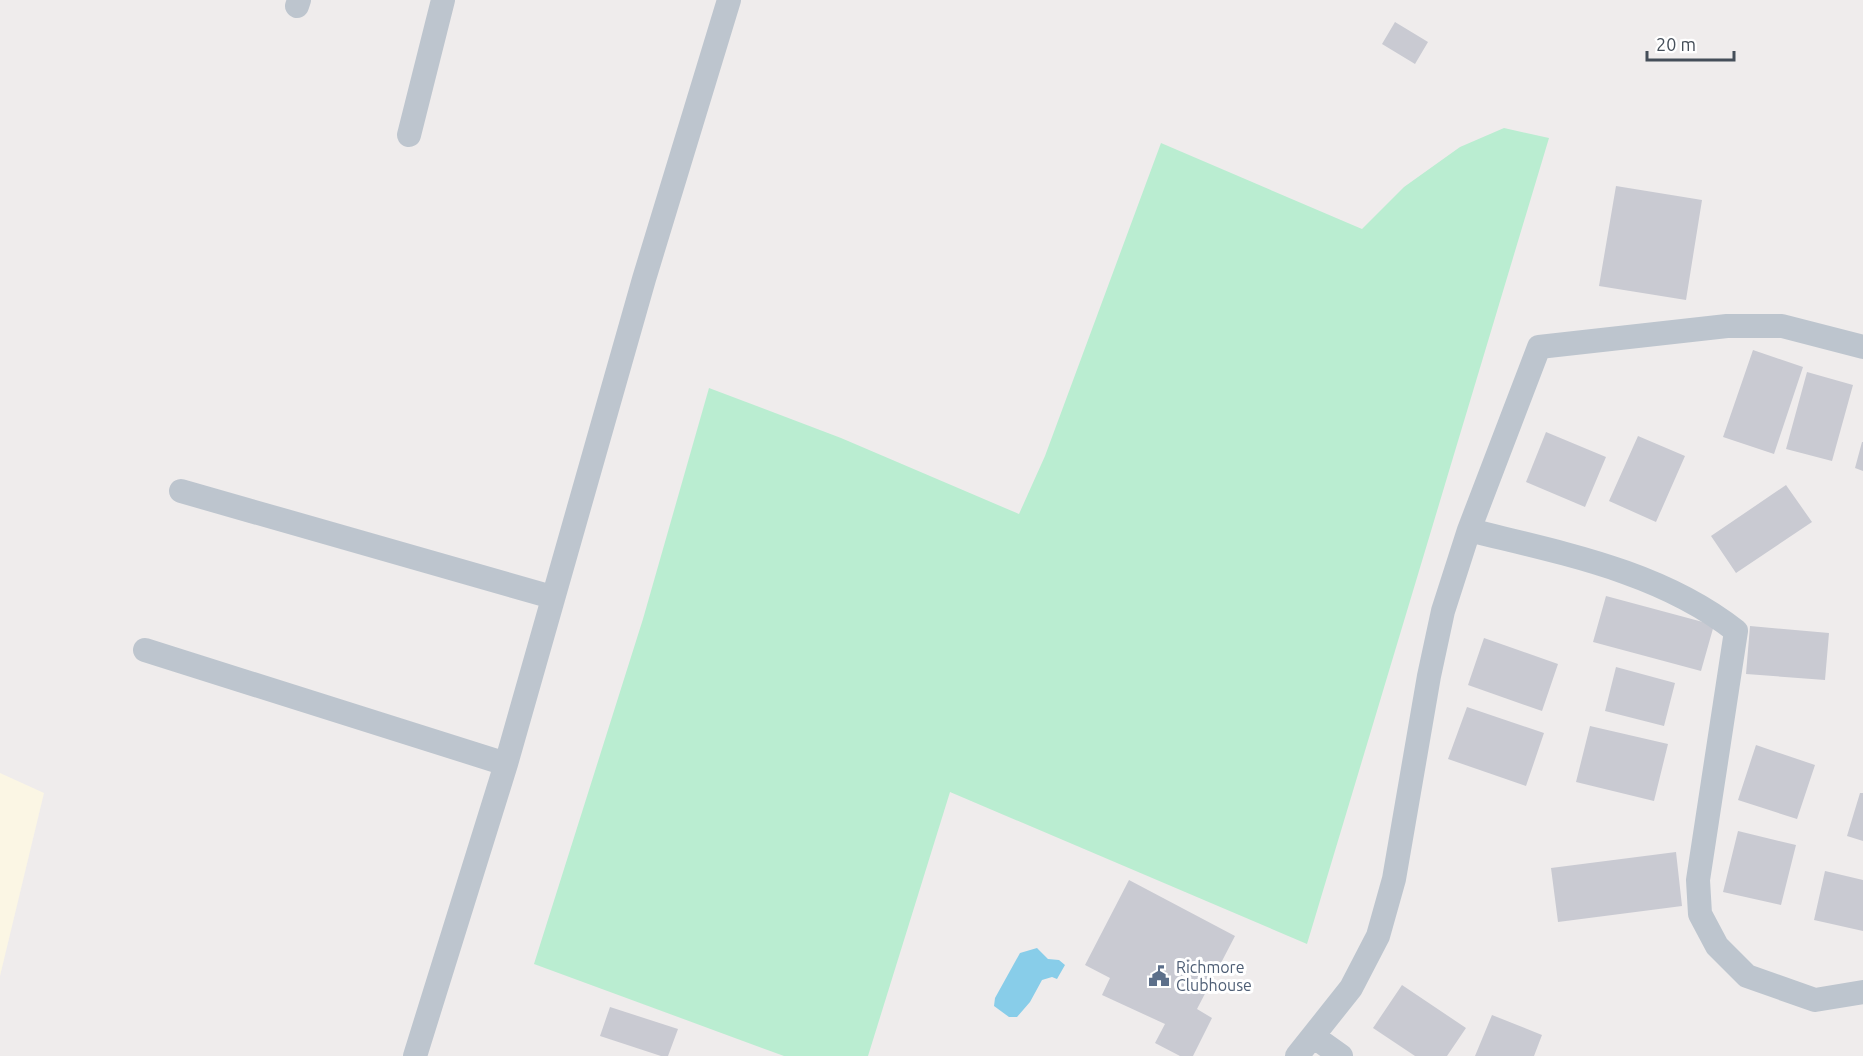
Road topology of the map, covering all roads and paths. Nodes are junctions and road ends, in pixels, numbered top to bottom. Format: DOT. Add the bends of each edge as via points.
graph roads {
  1 [pos="443,0"];
  2 [pos="729,0"];
  3 [pos="409,135"];
  4 [pos="1863,347"];
  5 [pos="181,491"];
  6 [pos="1469,530"];
  7 [pos="552,597"];
  8 [pos="146,650"];
  9 [pos="506,764"];
  10 [pos="1863,992"];
  11 [pos="1313,1036"];
  12 [pos="415,1056"];
  13 [pos="1297,1056"];
  14 [pos="1341,1056"];
  1 -- 3 [label="street"];
  2 -- 7 [label="street"];
  4 -- 6 [label="street" via="1782,326 1727,326 1539,347"];
  5 -- 7 [label="street"];
  6 -- 10 [label="street" via="1601,564 1687,597 1736,632 1698,880 1700,914 1717,946 1747,976 1815,1000"];
  6 -- 11 [label="street" via="1443,611 1387,908 1352,988"];
  7 -- 9 [label="street"];
  8 -- 9 [label="street"];
  9 -- 12 [label="street"];
  11 -- 13 [label="street"];
  11 -- 14 [label="street"];
}
